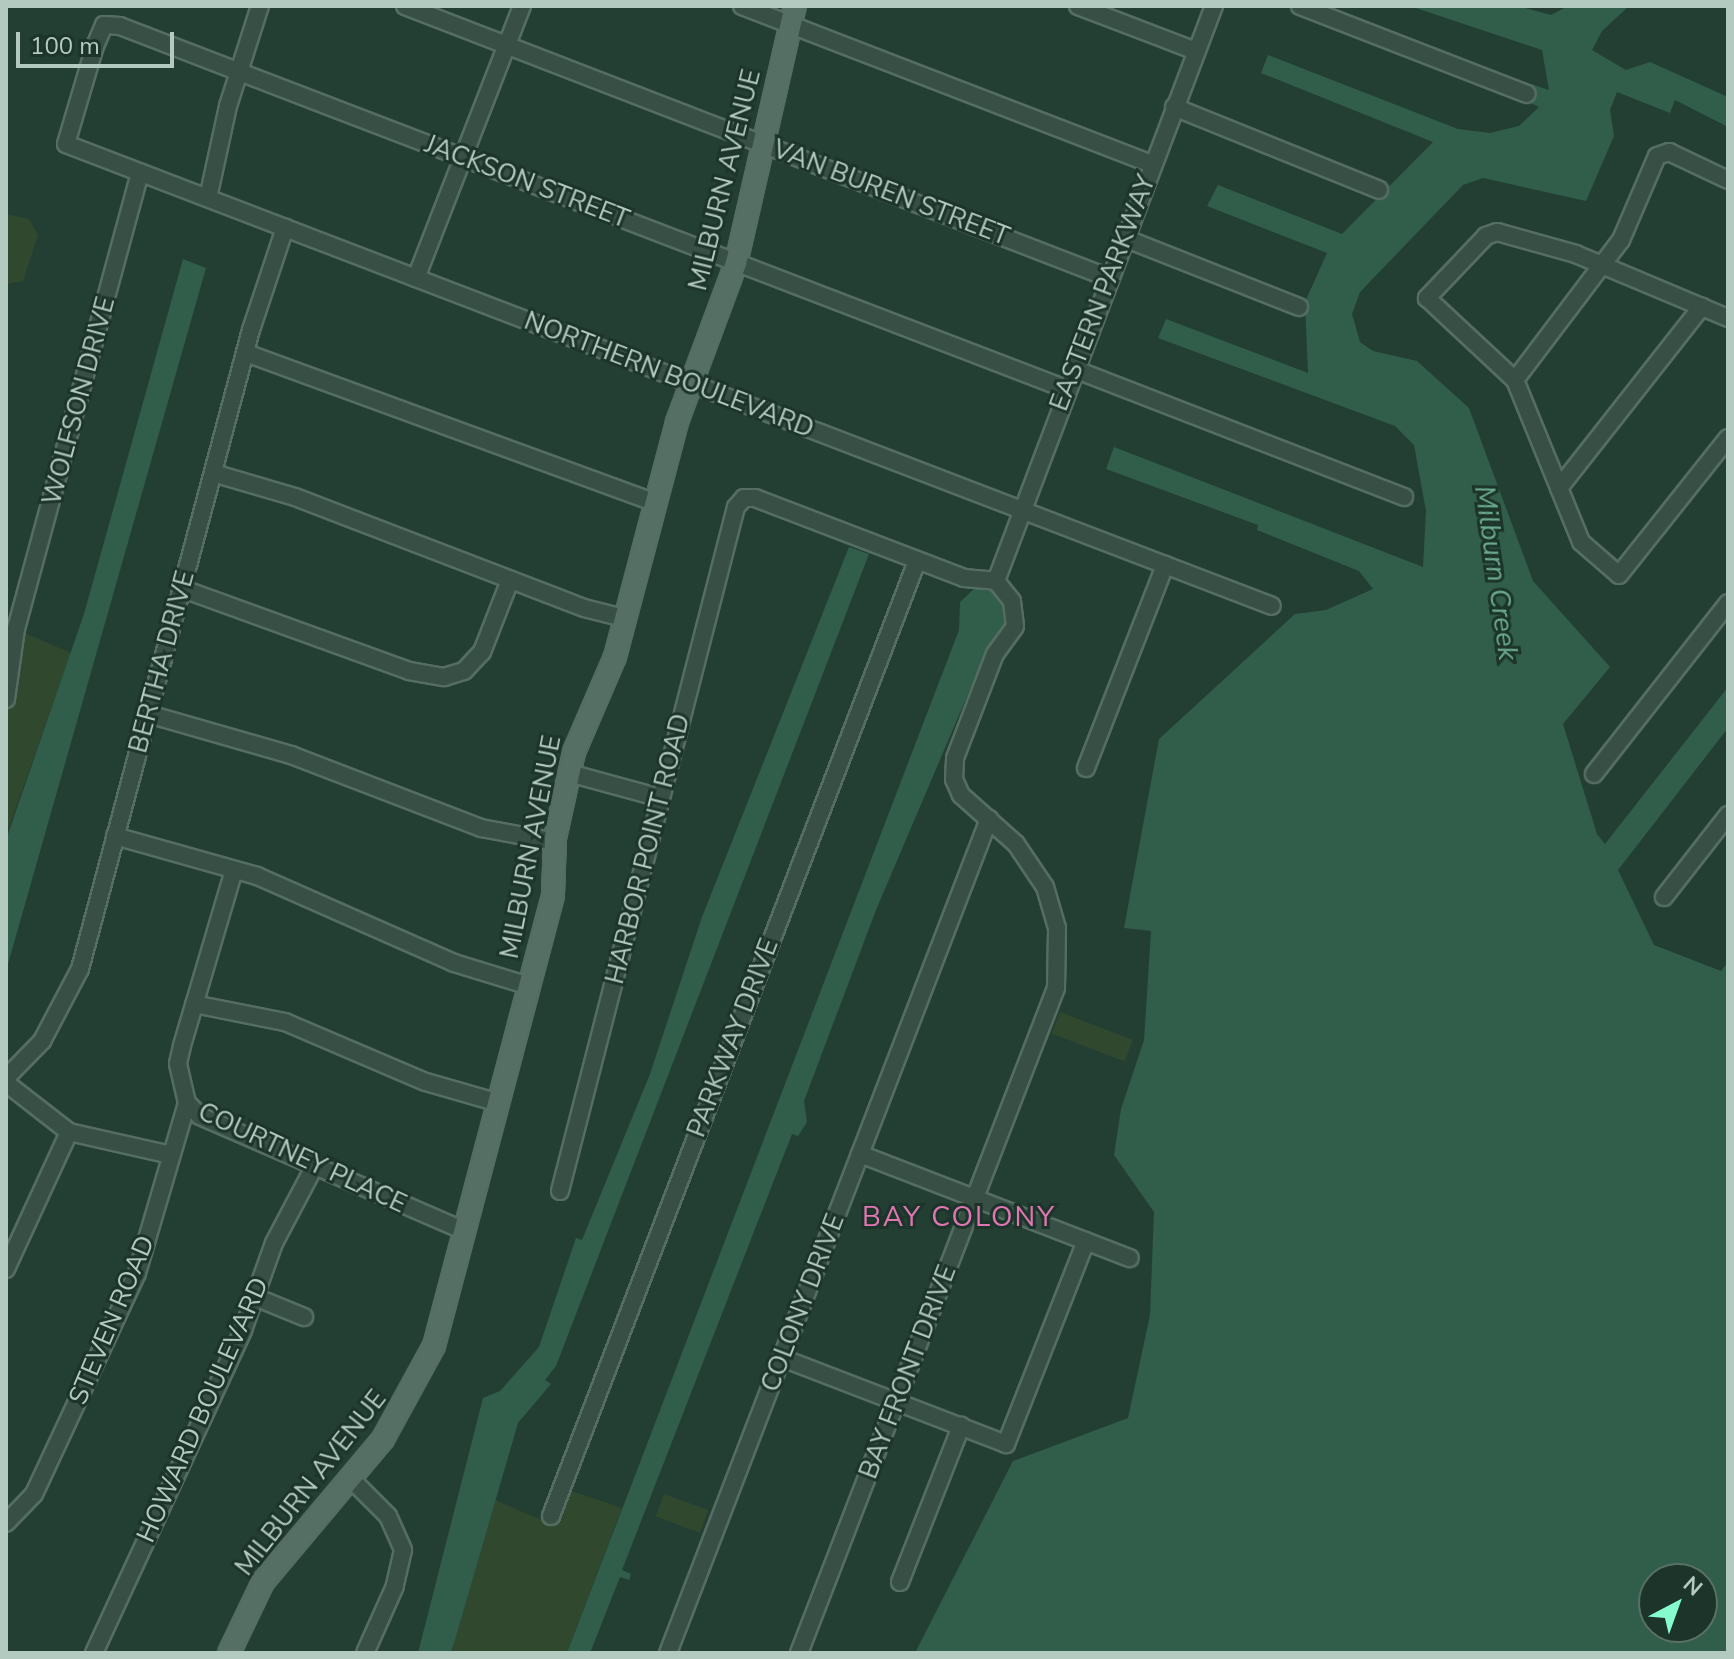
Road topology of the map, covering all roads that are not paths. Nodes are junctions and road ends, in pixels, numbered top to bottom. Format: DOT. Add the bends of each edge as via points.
graph roads {
  1 [pos="260,6"];
  2 [pos="405,6"];
  3 [pos="522,6"];
  4 [pos="742,6"];
  5 [pos="1078,6"];
  6 [pos="1214,6"];
  7 [pos="1300,6"];
  8 [pos="793,15"];
  9 [pos="507,45"];
  10 [pos="1196,51"];
  11 [pos="238,72"];
  12 [pos="1527,94"];
  13 [pos="1174,107"];
  14 [pos="761,143"];
  15 [pos="66,144"];
  16 [pos="463,158"];
  17 [pos="1152,164"];
  18 [pos="140,173"];
  19 [pos="1728,180"];
  20 [pos="1379,190"];
  21 [pos="208,198"];
  22 [pos="285,228"];
  23 [pos="1124,238"];
  24 [pos="736,263"];
  25 [pos="1604,265"];
  26 [pos="416,278"];
  27 [pos="1109,278"];
  28 [pos="1702,306"];
  29 [pos="1299,307"];
  30 [pos="1728,318"];
  31 [pos="246,353"];
  32 [pos="1074,369"];
  33 [pos="1515,380"];
  34 [pos="692,384"];
  35 [pos="1066,389"];
  36 [pos="1728,438"];
  37 [pos="213,473"];
  38 [pos="1559,488"];
  39 [pos="1404,497"];
  40 [pos="655,503"];
  41 [pos="1020,509"];
  42 [pos="917,561"];
  43 [pos="1165,565"];
  44 [pos="510,580"];
  45 [pos="996,581"];
  46 [pos="183,589"];
  47 [pos="1728,603"];
  48 [pos="1272,606"];
  49 [pos="624,618"];
  50 [pos="16,629"];
  51 [pos="6,647"];
  52 [pos="6,699"];
  53 [pos="148,714"];
  54 [pos="1086,768"];
  55 [pos="569,773"];
  56 [pos="1594,774"];
  57 [pos="661,798"];
  58 [pos="1728,815"];
  59 [pos="989,819"];
  60 [pos="115,836"];
  61 [pos="556,842"];
  62 [pos="234,870"];
  63 [pos="1664,897"];
  64 [pos="529,986"];
  65 [pos="194,1004"];
  66 [pos="6,1080"];
  67 [pos="187,1103"];
  68 [pos="499,1103"];
  69 [pos="69,1132"];
  70 [pos="860,1154"];
  71 [pos="171,1155"];
  72 [pos="314,1167"];
  73 [pos="560,1191"];
  74 [pos="975,1199"];
  75 [pos="465,1231"];
  76 [pos="1086,1241"];
  77 [pos="1130,1258"];
  78 [pos="6,1269"];
  79 [pos="255,1297"];
  80 [pos="304,1317"];
  81 [pos="782,1358"];
  82 [pos="897,1402"];
  83 [pos="961,1426"];
  84 [pos="350,1478"];
  85 [pos="551,1516"];
  86 [pos="6,1523"];
  87 [pos="900,1582"];
  88 [pos="94,1653"];
  89 [pos="229,1653"];
  90 [pos="365,1653"];
  91 [pos="668,1653"];
  92 [pos="799,1653"];
  1 -- 11 [label="street"];
  2 -- 9 [label="street, VAN BUREN STREET"];
  3 -- 9 [label="street"];
  4 -- 8 [label="street"];
  5 -- 10 [label="street"];
  6 -- 10 [label="street, EASTERN PARKWAY"];
  7 -- 12 [label="street"];
  8 -- 14 [label="main road, MILBURN AVENUE"];
  8 -- 17 [label="street"];
  9 -- 14 [label="street, VAN BUREN STREET"];
  9 -- 16 [label="street"];
  10 -- 13 [label="street, EASTERN PARKWAY"];
  11 -- 15 [label="street, JACKSON STREET" via="120,26 104,25"];
  11 -- 16 [label="street, JACKSON STREET"];
  11 -- 21 [label="street"];
  13 -- 17 [label="street, EASTERN PARKWAY"];
  13 -- 20 [label="street"];
  14 -- 24 [label="main road, MILBURN AVENUE"];
  14 -- 27 [label="street, VAN BUREN STREET"];
  15 -- 18 [label="street, NORTHERN BOULEVARD"];
  16 -- 24 [label="street, JACKSON STREET"];
  16 -- 26 [label="street"];
  17 -- 23 [label="street, EASTERN PARKWAY"];
  18 -- 21 [label="street, NORTHERN BOULEVARD"];
  18 -- 50 [label="street, WOLFSON DRIVE"];
  19 -- 25 [label="street" via="1669,152 1657,156 1621,240"];
  21 -- 22 [label="street, NORTHERN BOULEVARD"];
  22 -- 26 [label="street, NORTHERN BOULEVARD"];
  22 -- 31 [label="street, BERTHA DRIVE"];
  23 -- 27 [label="street, EASTERN PARKWAY"];
  23 -- 29 [label="street"];
  24 -- 34 [label="main road, MILBURN AVENUE"];
  24 -- 35 [label="street, JACKSON STREET"];
  25 -- 28 [label="street"];
  25 -- 33 [label="street"];
  25 -- 33 [label="street" via="1497,232 1486,236 1427,298"];
  26 -- 34 [label="street, NORTHERN BOULEVARD"];
  27 -- 32 [label="street, EASTERN PARKWAY"];
  28 -- 30 [label="street"];
  28 -- 38 [label="street"];
  31 -- 37 [label="street, BERTHA DRIVE"];
  31 -- 40 [label="street"];
  32 -- 35 [label="street, EASTERN PARKWAY"];
  32 -- 39 [label="street"];
  33 -- 38 [label="street"];
  34 -- 40 [label="main road, MILBURN AVENUE"];
  34 -- 41 [label="street, NORTHERN BOULEVARD"];
  35 -- 41 [label="street, EASTERN PARKWAY"];
  36 -- 38 [label="street" via="1619,575 1581,542"];
  37 -- 44 [label="street" via="295,497"];
  37 -- 46 [label="street, BERTHA DRIVE"];
  40 -- 49 [label="main road, MILBURN AVENUE"];
  41 -- 43 [label="street, NORTHERN BOULEVARD"];
  41 -- 45 [label="street, EASTERN PARKWAY"];
  42 -- 45 [label="street" via="964,578"];
  42 -- 57 [label="street, HARBOR POINT ROAD" via="744,498 736,507"];
  42 -- 85 [label="street, PARKWAY DRIVE"];
  43 -- 48 [label="street, NORTHERN BOULEVARD"];
  43 -- 54 [label="street"];
  44 -- 46 [label="street" via="482,652 464,671 444,677 409,671"];
  44 -- 49 [label="street"];
  45 -- 59 [label="street, BAY FRONT DRIVE" via="1012,601 1015,626 995,654 953,770 961,795"];
  46 -- 53 [label="street, BERTHA DRIVE"];
  47 -- 56 [label="street"];
  49 -- 55 [label="main road, MILBURN AVENUE" via="615,657 582,728"];
  50 -- 51 [label="street, WOLFSON DRIVE"];
  50 -- 52 [label="street, WOLFSON DRIVE"];
  53 -- 60 [label="street, BERTHA DRIVE"];
  53 -- 61 [label="street" via="291,755 481,828"];
  55 -- 57 [label="street"];
  55 -- 61 [label="main road, MILBURN AVENUE"];
  57 -- 73 [label="street, HARBOR POINT ROAD"];
  58 -- 63 [label="street"];
  59 -- 70 [label="street, COLONY DRIVE"];
  59 -- 74 [label="street, BAY FRONT DRIVE" via="1016,844 1045,887 1060,959 1047,1020"];
  60 -- 62 [label="street"];
  60 -- 66 [label="street, BERTHA DRIVE" via="80,969 63,1008 42,1041"];
  61 -- 64 [label="main road, MILBURN AVENUE" via="553,895"];
  62 -- 64 [label="street" via="454,963"];
  62 -- 65 [label="street, COURTNEY PLACE"];
  64 -- 68 [label="main road, MILBURN AVENUE"];
  65 -- 67 [label="street, COURTNEY PLACE" via="178,1064"];
  65 -- 68 [label="street" via="285,1022 426,1082"];
  66 -- 69 [label="street"];
  67 -- 71 [label="street, STEVEN ROAD"];
  67 -- 72 [label="street, COURTNEY PLACE" via="200,1116"];
  68 -- 75 [label="main road, MILBURN AVENUE"];
  69 -- 71 [label="street"];
  69 -- 78 [label="street"];
  70 -- 74 [label="street"];
  70 -- 81 [label="street, COLONY DRIVE"];
  71 -- 86 [label="street, STEVEN ROAD" via="137,1273 34,1494"];
  72 -- 75 [label="street, COURTNEY PLACE"];
  72 -- 79 [label="street, HOWARD BOULEVARD" via="274,1243"];
  74 -- 76 [label="street"];
  74 -- 82 [label="street, BAY FRONT DRIVE"];
  75 -- 84 [label="main road, MILBURN AVENUE" via="422,1373 383,1439"];
  76 -- 77 [label="street"];
  76 -- 83 [label="street" via="1006,1444"];
  79 -- 80 [label="street"];
  79 -- 88 [label="street, HOWARD BOULEVARD"];
  81 -- 82 [label="street"];
  81 -- 91 [label="street, COLONY DRIVE"];
  82 -- 83 [label="street"];
  82 -- 92 [label="street, BAY FRONT DRIVE"];
  83 -- 87 [label="street"];
  84 -- 89 [label="main road, MILBURN AVENUE" via="263,1582"];
  84 -- 90 [label="street" via="388,1516 403,1550 395,1586"];
}
